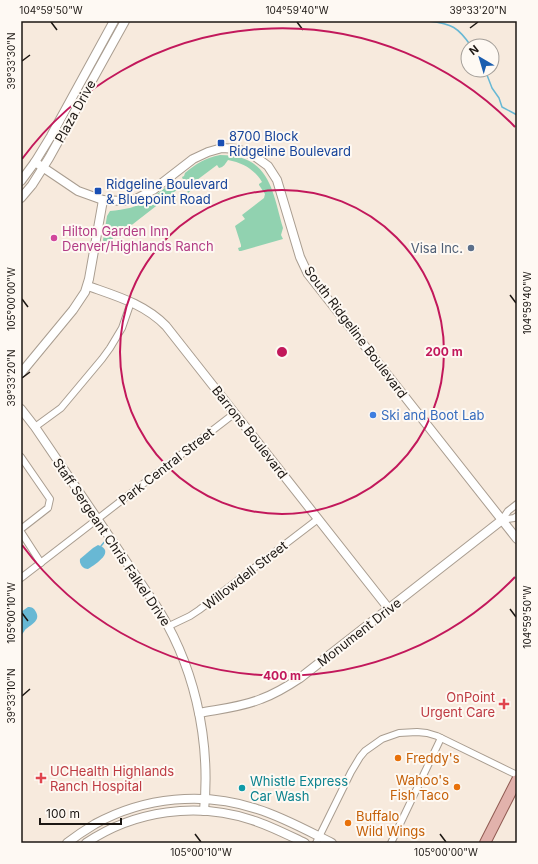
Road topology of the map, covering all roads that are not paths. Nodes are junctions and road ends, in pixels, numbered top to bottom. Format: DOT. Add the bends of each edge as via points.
graph roads {
  1 [pos="114,21"];
  2 [pos="125,21"];
  3 [pos="120,25"];
  4 [pos="35,162"];
  5 [pos="43,168"];
  6 [pos="21,181"];
  7 [pos="21,198"];
  8 [pos="103,200"];
  9 [pos="88,286"];
  10 [pos="131,302"];
  11 [pos="21,373"];
  12 [pos="21,409"];
  13 [pos="235,413"];
  14 [pos="35,427"];
  15 [pos="21,457"];
  16 [pos="517,504"];
  17 [pos="517,516"];
  18 [pos="97,519"];
  19 [pos="318,519"];
  20 [pos="502,520"];
  21 [pos="21,529"];
  22 [pos="21,532"];
  23 [pos="517,539"];
  24 [pos="41,563"];
  25 [pos="21,578"];
  26 [pos="389,609"];
  27 [pos="169,626"];
  28 [pos="200,713"];
  29 [pos="441,738"];
  30 [pos="517,775"];
  31 [pos="517,780"];
  32 [pos="205,799"];
  33 [pos="204,810"];
  34 [pos="318,840"];
  35 [pos="67,843"];
  36 [pos="86,843"];
  37 [pos="305,843"];
  38 [pos="332,843"];
  39 [pos="391,843"];
  40 [pos="485,843"];
  1 -- 4 [label="street, Plaza Drive"];
  2 -- 3 [label="street, Plaza Drive"];
  3 -- 5 [label="street, Plaza Drive"];
  4 -- 5 [label="street, South Ridgeline Boulevard"];
  4 -- 6 [label="street, Plaza Drive"];
  5 -- 7 [label="street, Plaza Drive"];
  5 -- 8 [label="street, South Ridgeline Boulevard" via="78,191"];
  8 -- 9 [label="street"];
  8 -- 20 [label="street, South Ridgeline Boulevard" via="122,201 136,198 153,190 194,159 222,148 238,149 253,155 268,166 277,180 300,257 308,274"];
  9 -- 10 [label="street, Barrons Boulevard"];
  9 -- 11 [label="street" via="73,310"];
  10 -- 13 [label="street, Barrons Boulevard" via="148,311 166,326"];
  10 -- 14 [label="street" via="122,328 102,359 65,404"];
  12 -- 14 [label="street, Staff Sergeant Chris Falkel Drive"];
  13 -- 18 [label="street, Park Central Street"];
  13 -- 19 [label="street, Barrons Boulevard"];
  14 -- 18 [label="street, Staff Sergeant Chris Falkel Drive"];
  15 -- 21 [label="street" via="50,499 48,508"];
  16 -- 20 [label="street, Monument Drive"];
  17 -- 20 [label="street, Monument Drive"];
  18 -- 24 [label="street, Park Central Street"];
  18 -- 27 [label="street, Staff Sergeant Chris Falkel Drive"];
  19 -- 26 [label="street, Barrons Boulevard"];
  19 -- 27 [label="street, Willowdell Street" via="204,607"];
  20 -- 23 [label="street, South Ridgeline Boulevard"];
  20 -- 26 [label="street, Monument Drive"];
  22 -- 24 [label="street"];
  24 -- 25 [label="street, Park Central Street"];
  26 -- 28 [label="street, Monument Drive" via="300,678 279,691 256,701"];
  27 -- 28 [label="street, Staff Sergeant Chris Falkel Drive" via="180,649"];
  28 -- 32 [label="street, Staff Sergeant Chris Falkel Drive"];
  29 -- 30 [label="street"];
  29 -- 34 [label="street" via="427,733 407,732 382,739 371,746 355,765"];
  29 -- 39 [label="street"];
  31 -- 40 [label="main road"];
  32 -- 33 [label="street, Staff Sergeant Chris Falkel Drive"];
  32 -- 34 [label="street" via="256,808 282,819"];
  32 -- 35 [label="street" via="151,803 128,810 94,824"];
  33 -- 36 [label="street" via="186,810 144,817 116,826"];
  33 -- 37 [label="street" via="254,820"];
  34 -- 38 [label="street"];
}
